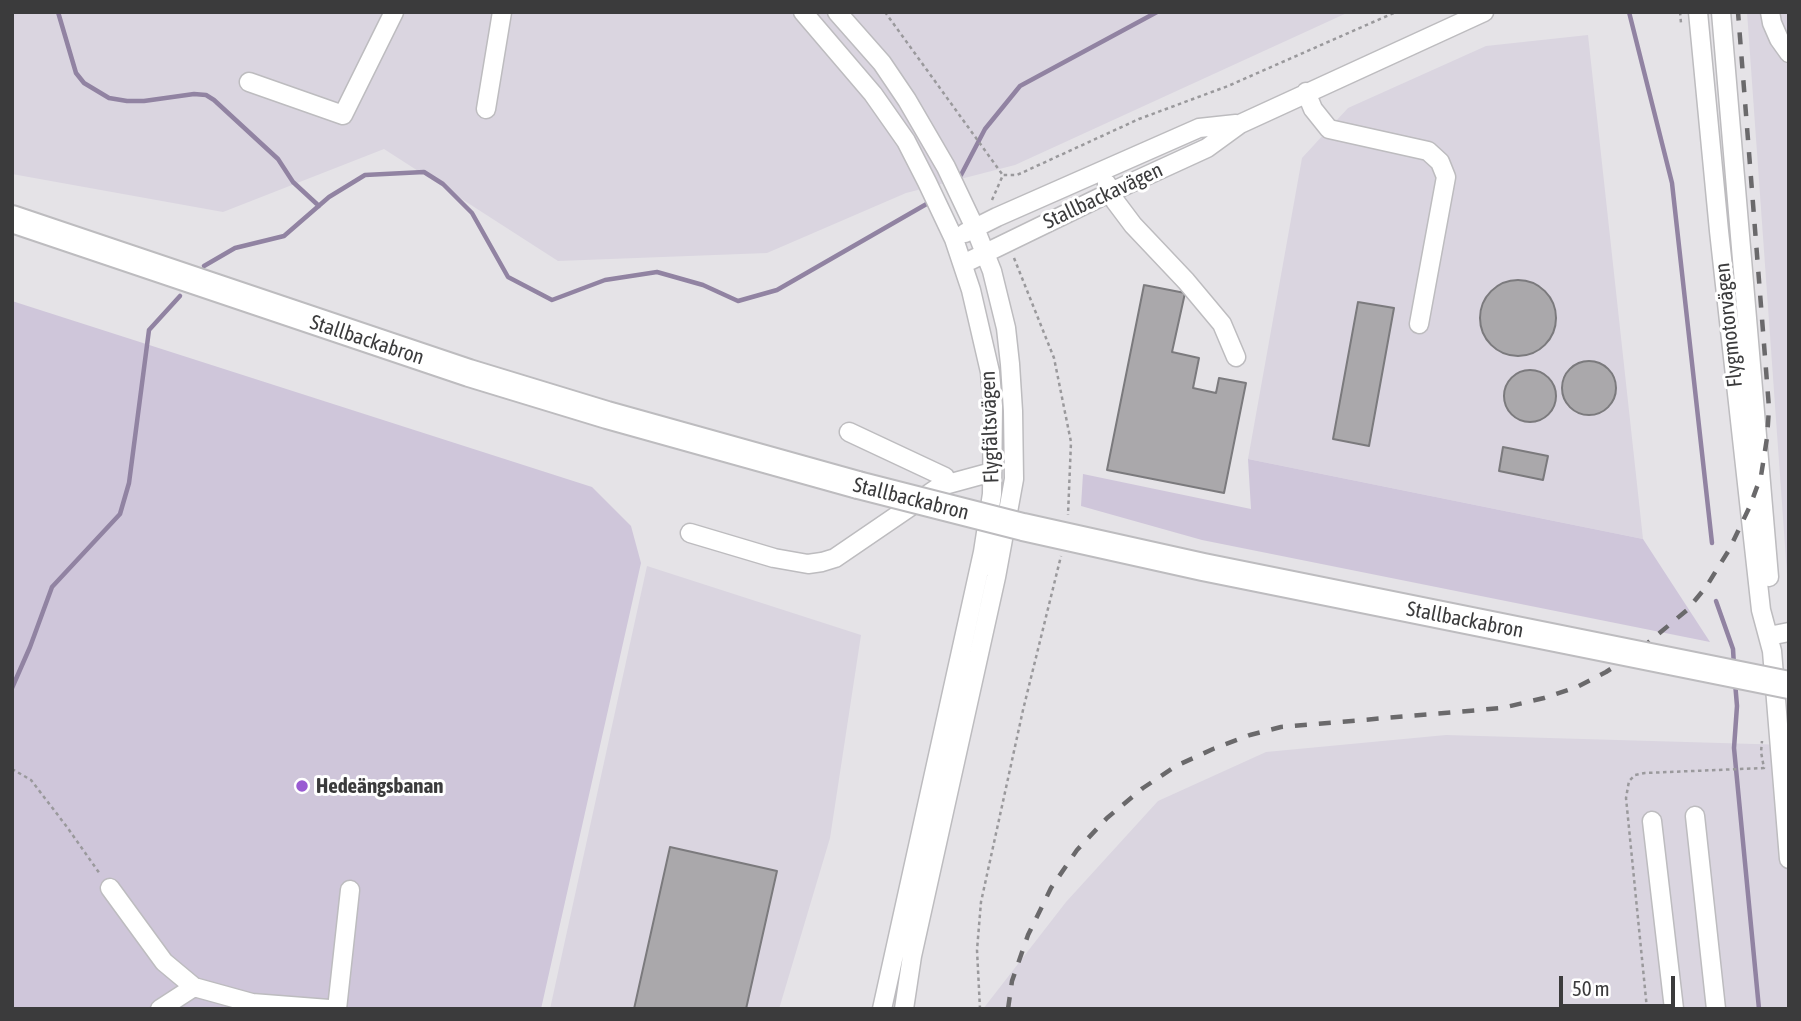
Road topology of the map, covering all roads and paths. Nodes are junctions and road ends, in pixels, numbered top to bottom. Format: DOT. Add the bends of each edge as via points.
graph roads {
  1 [pos="394,12"];
  2 [pos="502,12"];
  3 [pos="803,12"];
  4 [pos="837,12"];
  5 [pos="885,12"];
  6 [pos="1396,12"];
  7 [pos="1484,12"];
  8 [pos="1698,12"];
  9 [pos="1721,12"];
  10 [pos="1770,12"];
  11 [pos="1789,52"];
  12 [pos="249,82"];
  13 [pos="1307,92"];
  14 [pos="486,109"];
  15 [pos="1240,124"];
  16 [pos="1101,171"];
  17 [pos="1003,174"];
  18 [pos="1111,192"];
  19 [pos="997,217"];
  20 [pos="12,219"];
  21 [pos="12,226"];
  22 [pos="975,228"];
  23 [pos="951,231"];
  24 [pos="55,234"];
  25 [pos="1007,242"];
  26 [pos="986,254"];
  27 [pos="963,264"];
  28 [pos="1419,324"];
  29 [pos="1236,357"];
  30 [pos="849,432"];
  31 [pos="992,472"];
  32 [pos="948,484"];
  33 [pos="1067,525"];
  34 [pos="690,533"];
  35 [pos="1063,546"];
  36 [pos="1789,632"];
  37 [pos="1769,636"];
  38 [pos="1789,685"];
  39 [pos="1751,768"];
  40 [pos="12,769"];
  41 [pos="1720,769"];
  42 [pos="1785,770"];
  43 [pos="1695,816"];
  44 [pos="1652,821"];
  45 [pos="1789,859"];
  46 [pos="110,888"];
  47 [pos="350,890"];
  48 [pos="194,987"];
  49 [pos="160,1009"];
  50 [pos="329,1009"];
  51 [pos="337,1009"];
  52 [pos="882,1009"];
  53 [pos="904,1009"];
  54 [pos="980,1009"];
  55 [pos="1674,1009"];
  56 [pos="1716,1009"];
  1 -- 12 [label="street" via="343,115"];
  2 -- 14 [label="street"];
  3 -- 23 [label="street, Flygfältsvägen" via="873,94 906,141"];
  4 -- 22 [label="street, Flygfältsvägen" via="907,100"];
  5 -- 17 [label="path"];
  6 -- 17 [label="path" via="1017,175"];
  7 -- 13 [label="street, Stallbackavägen"];
  8 -- 37 [label="street, Flygmotorvägen" via="1761,610"];
  9 -- 37 [label="street, Flygmotorvägen" via="1773,612"];
  10 -- 11 [label="street" via="1779,40"];
  13 -- 15 [label="street, Stallbackavägen"];
  13 -- 28 [label="street" via="1312,109 1329,129 1428,151 1440,162 1446,177"];
  15 -- 16 [label="street, Stallbackavägen" via="1199,128"];
  15 -- 18 [label="street, Stallbackavägen" via="1207,148"];
  16 -- 18 [label="street"];
  16 -- 19 [label="street, Stallbackavägen"];
  17 -- 19 [label="path" via="991,201"];
  18 -- 25 [label="street, Stallbackavägen"];
  18 -- 29 [label="street" via="1133,225 1222,324"];
  19 -- 22 [label="street, Stallbackavägen"];
  20 -- 24 [label="highway"];
  21 -- 24 [label="highway"];
  22 -- 23 [label="street, Stallbackavägen"];
  22 -- 26 [label="street, Flygfältsvägen"];
  23 -- 27 [label="street, Flygfältsvägen"];
  24 -- 38 [label="highway, Stallbackabron, bridge" via="469,373 858,485 1190,564"];
  25 -- 26 [label="street, Stallbackavägen"];
  25 -- 33 [label="path" via="1054,358 1070,442"];
  26 -- 27 [label="street, Stallbackavägen"];
  26 -- 53 [label="street, Flygfältsvägen" via="1006,328 1014,479"];
  27 -- 31 [label="street, Flygfältsvägen" via="990,372"];
  30 -- 32 [label="street" via="945,477"];
  31 -- 32 [label="street"];
  31 -- 52 [label="street, Flygfältsvägen" via="983,552"];
  32 -- 34 [label="street" via="822,562 774,558"];
  35 -- 54 [label="path" via="981,902 977,950"];
  36 -- 37 [label="street"];
  37 -- 42 [label="street, Flygmotorvägen"];
  39 -- 41 [label="path"];
  40 -- 46 [label="path" via="31,780"];
  42 -- 45 [label="street, Flygmotorvägen"];
  43 -- 56 [label="street"];
  44 -- 55 [label="street"];
  46 -- 48 [label="street" via="164,962"];
  47 -- 51 [label="street"];
  48 -- 49 [label="street"];
  48 -- 50 [label="street" via="252,1003"];
}
